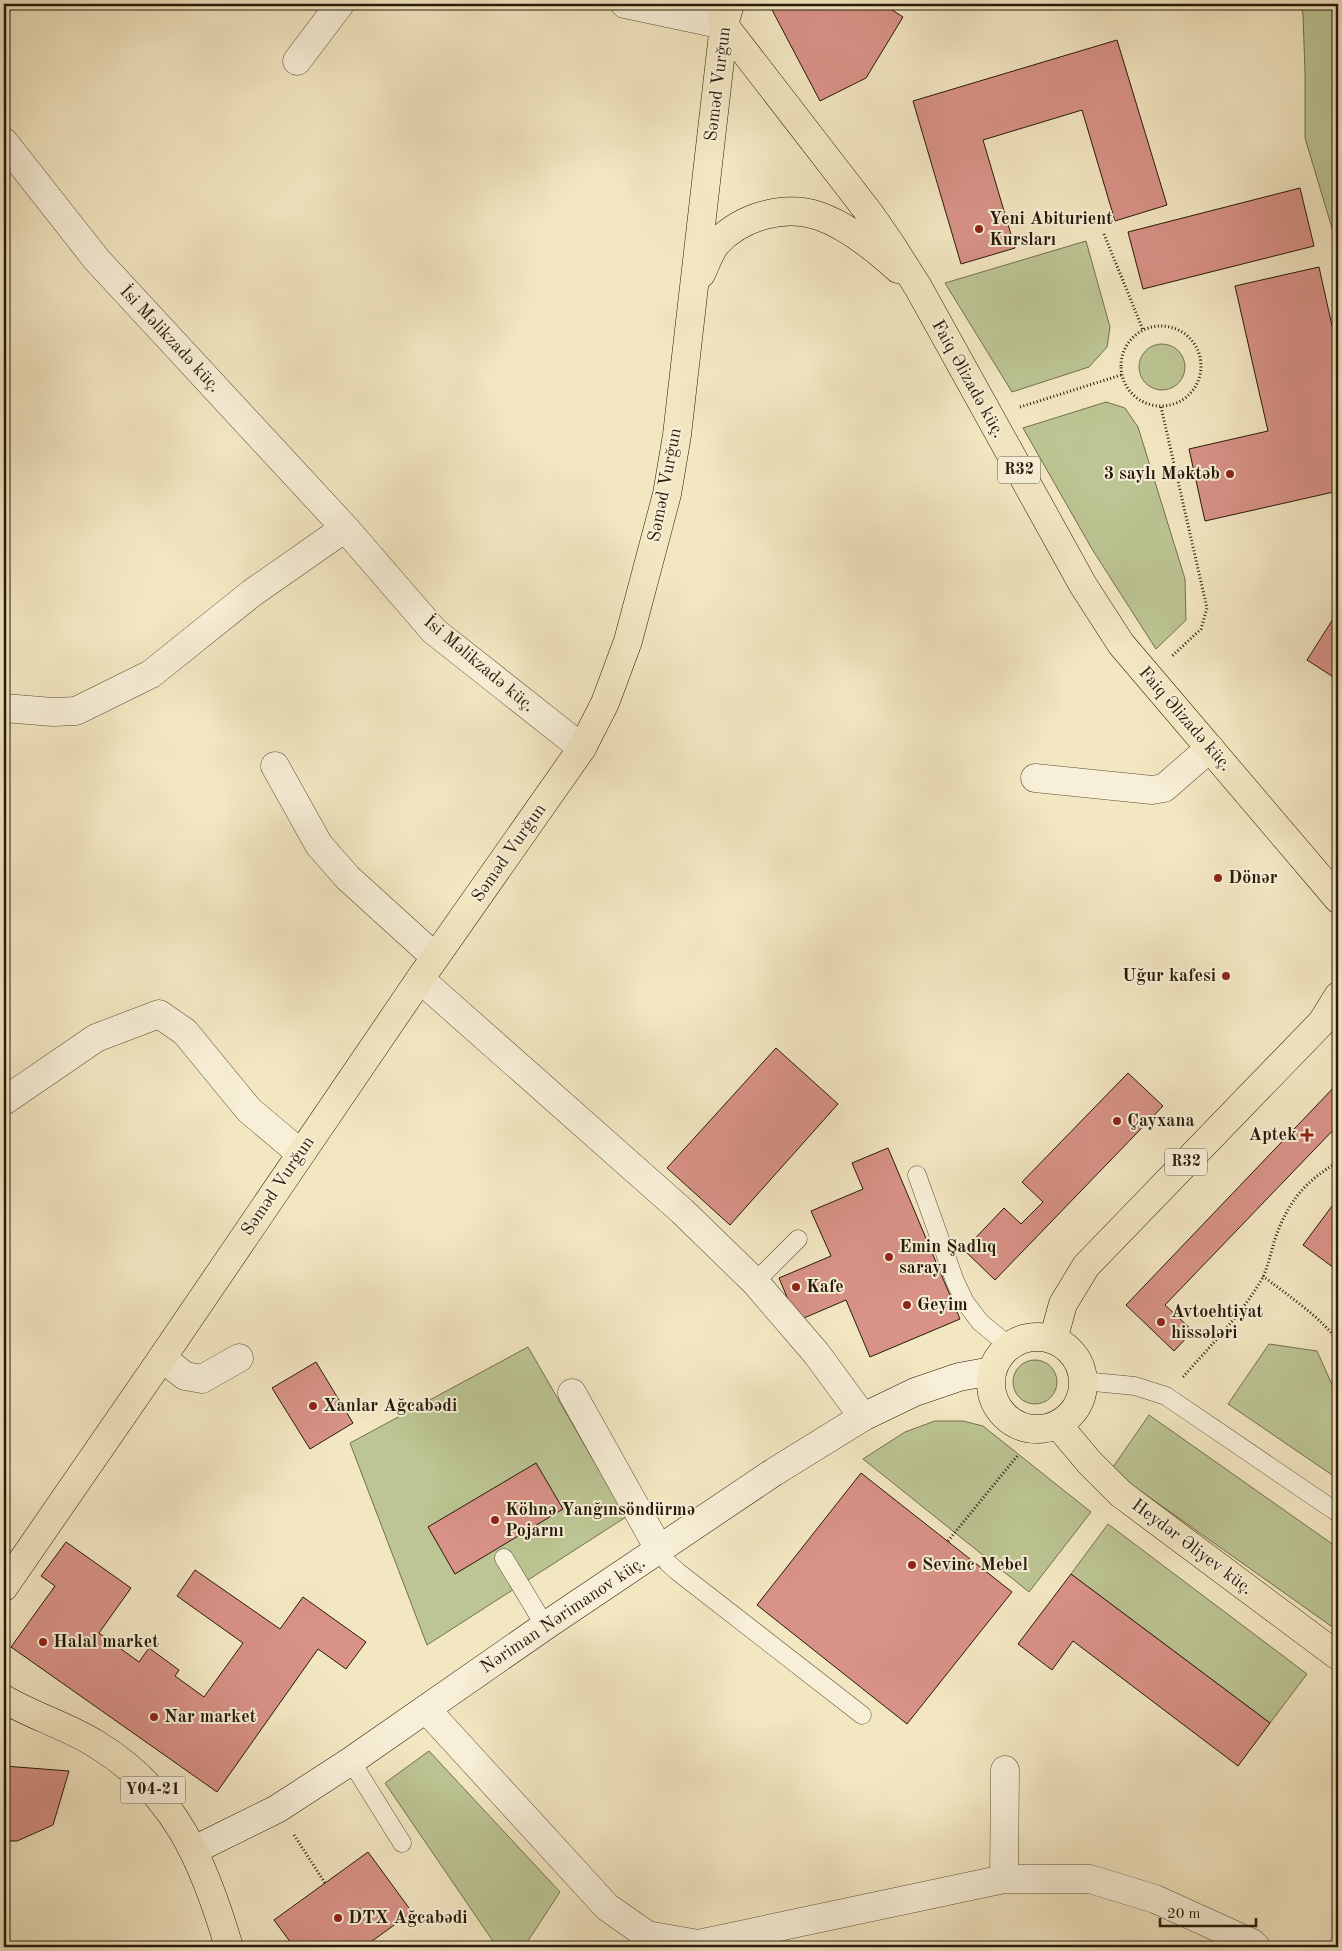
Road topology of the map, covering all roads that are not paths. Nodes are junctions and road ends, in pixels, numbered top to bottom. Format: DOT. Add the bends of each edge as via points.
graph roads {
  1 [pos="340,4"];
  2 [pos="625,4"];
  3 [pos="724,11"];
  4 [pos="297,60"];
  5 [pos="4,142"];
  6 [pos="918,287"];
  7 [pos="694,289"];
  8 [pos="345,528"];
  9 [pos="4,708"];
  10 [pos="582,748"];
  11 [pos="1210,748"];
  12 [pos="276,766"];
  13 [pos="1035,778"];
  14 [pos="1338,899"];
  15 [pos="435,957"];
  16 [pos="420,978"];
  17 [pos="1338,996"];
  18 [pos="4,1101"];
  19 [pos="300,1153"];
  20 [pos="917,1175"];
  21 [pos="798,1239"];
  22 [pos="755,1282"];
  23 [pos="1053,1340"];
  24 [pos="1009,1346"];
  25 [pos="162,1358"];
  26 [pos="240,1358"];
  27 [pos="992,1372"];
  28 [pos="1083,1381"];
  29 [pos="572,1393"];
  30 [pos="863,1418"];
  31 [pos="1058,1425"];
  32 [pos="1338,1514"];
  33 [pos="659,1550"];
  34 [pos="504,1558"];
  35 [pos="4,1586"];
  36 [pos="545,1626"];
  37 [pos="1338,1656"];
  38 [pos="4,1699"];
  39 [pos="426,1709"];
  40 [pos="862,1715"];
  41 [pos="351,1761"];
  42 [pos="1005,1770"];
  43 [pos="402,1843"];
  44 [pos="194,1850"];
  45 [pos="1004,1879"];
  46 [pos="229,1947"];
  47 [pos="1256,1947"];
  1 -- 4 [label="street"];
  2 -- 3 [label="street"];
  3 -- 6 [label="main road, Faiq Əlizadə küç. / R32" via="870,214"];
  3 -- 7 [label="main road, Səməd Vurğun"];
  5 -- 8 [label="street, İsi Məlikzadə küç." via="97,260"];
  6 -- 7 [label="main road" via="883,255 845,229 818,216 788,211 755,217 733,228 715,245"];
  6 -- 11 [label="main road, Faiq Əlizadə küç. / R32" via="1083,585 1121,644"];
  7 -- 10 [label="main road, Səməd Vurğun" via="667,494 628,641 605,702"];
  8 -- 9 [label="street" via="252,593 151,674 76,711"];
  8 -- 10 [label="street, İsi Məlikzadə küç." via="434,631"];
  10 -- 15 [label="main road, Səməd Vurğun"];
  11 -- 13 [label="street" via="1164,788 1152,790"];
  11 -- 14 [label="main road, Faiq Əlizadə küç. / R32"];
  12 -- 15 [label="street" via="319,845 348,878"];
  15 -- 16 [label="main road, Səməd Vurğun"];
  16 -- 19 [label="main road, Səməd Vurğun"];
  16 -- 22 [label="street" via="682,1211"];
  17 -- 23 [label="main road, R32" via="1322,1022 1086,1266 1063,1304"];
  18 -- 19 [label="street" via="96,1038 159,1014 185,1032 249,1110"];
  19 -- 25 [label="main road, Səməd Vurğun"];
  20 -- 24 [label="lane" via="965,1302 980,1322"];
  21 -- 22 [label="lane"];
  22 -- 30 [label="street" via="816,1353"];
  23 -- 24 [label="main road" via="1038,1337"];
  23 -- 28 [label="main road" via="1074,1356"];
  24 -- 27 [label="main road" via="998,1358"];
  25 -- 26 [label="street" via="185,1376 202,1379"];
  25 -- 35 [label="main road, Səməd Vurğun"];
  27 -- 30 [label="street, Nəriman Nərimanov küç." via="959,1377 915,1392"];
  27 -- 31 [label="main road" via="990,1386 994,1401 1014,1424 1028,1429"];
  28 -- 31 [label="main road" via="1079,1402"];
  28 -- 32 [label="lane" via="1135,1386 1166,1396"];
  29 -- 33 [label="street"];
  30 -- 33 [label="street, Nəriman Nərimanov küç." via="774,1472"];
  31 -- 37 [label="main road, Heydər Əliyev küç." via="1121,1494"];
  33 -- 36 [label="street, Nəriman Nərimanov küç."];
  33 -- 40 [label="lane" via="678,1572"];
  34 -- 36 [label="lane"];
  36 -- 39 [label="street, Nəriman Nərimanov küç."];
  38 -- 44 [label="main road, Y04-21" via="95,1743 128,1765 152,1789 182,1828"];
  39 -- 41 [label="street, Nəriman Nərimanov küç."];
  39 -- 45 [label="street" via="607,1907 646,1935 698,1944"];
  41 -- 43 [label="lane"];
  41 -- 44 [label="street, Nəriman Nərimanov küç." via="277,1809"];
  42 -- 45 [label="street"];
  44 -- 46 [label="main road, Y04-21"];
  45 -- 47 [label="street" via="1090,1880 1155,1899"];
}
